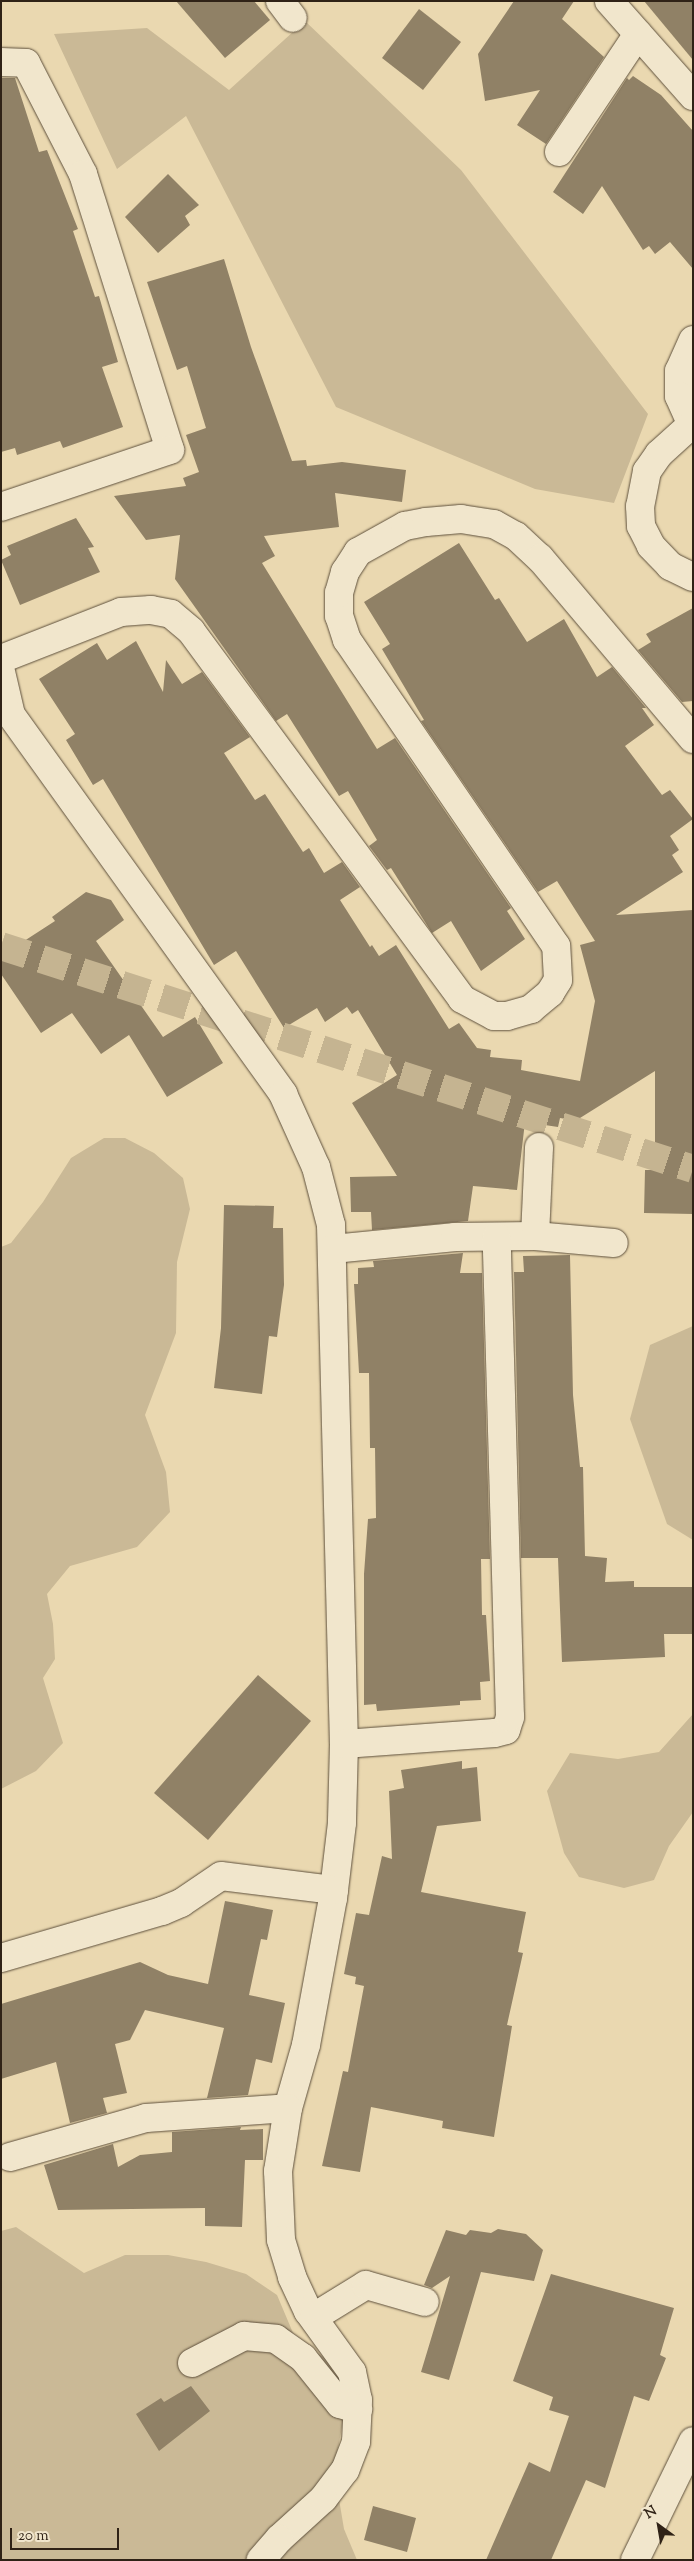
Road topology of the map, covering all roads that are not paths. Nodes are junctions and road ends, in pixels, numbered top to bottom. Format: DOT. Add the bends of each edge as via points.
graph roads {
  1 [pos="609,1"];
  2 [pos="638,34"];
  3 [pos="1,62"];
  4 [pos="693,96"];
  5 [pos="559,152"];
  6 [pos="693,340"];
  7 [pos="692,426"];
  8 [pos="1,507"];
  9 [pos="693,577"];
  10 [pos="1,659"];
  11 [pos="1,672"];
  12 [pos="693,739"];
  13 [pos="539,1147"];
  14 [pos="535,1236"];
  15 [pos="497,1237"];
  16 [pos="614,1243"];
  17 [pos="333,1249"];
  18 [pos="344,1744"];
  19 [pos="334,1890"];
  20 [pos="1,1958"];
  21 [pos="288,2108"];
  22 [pos="10,2157"];
  23 [pos="424,2302"];
  24 [pos="314,2317"];
  25 [pos="192,2363"];
  26 [pos="358,2410"];
  27 [pos="693,2441"];
  28 [pos="685,2477"];
  29 [pos="261,2560"];
  30 [pos="635,2560"];
  1 -- 2 [label="street"];
  2 -- 4 [label="street"];
  2 -- 5 [label="street"];
  3 -- 8 [label="street" via="26,63 83,174 170,450"];
  6 -- 7 [label="street" via="679,371 679,396"];
  7 -- 9 [label="street" via="659,454 647,471 640,506 641,526 651,546 670,566"];
  10 -- 12 [label="street" via="121,612 151,610 170,614 191,631 462,1000 494,1016 531,1009 550,993 558,974 556,946 348,640 340,616 339,593 345,572 358,552 404,526 426,522 461,519 494,524 516,536 540,558"];
  11 -- 17 [label="street" via="11,715 283,1094 316,1168 331,1225"];
  13 -- 14 [label="street"];
  14 -- 15 [label="street"];
  14 -- 16 [label="street"];
  15 -- 17 [label="street"];
  15 -- 18 [label="street" via="510,1717 506,1730 496,1733"];
  17 -- 18 [label="street"];
  18 -- 19 [label="street" via="342,1823"];
  19 -- 20 [label="street" via="221,1876 181,1903 162,1911"];
  19 -- 21 [label="street" via="306,2045"];
  21 -- 22 [label="street" via="146,2118"];
  21 -- 24 [label="street" via="278,2171 281,2240 301,2299"];
  23 -- 24 [label="street" via="366,2285"];
  24 -- 26 [label="street" via="352,2372"];
  25 -- 26 [label="street" via="244,2336 276,2339 303,2358 340,2404"];
  26 -- 29 [label="street" via="356,2442 345,2470 323,2499"];
  27 -- 28 [label="street"];
  28 -- 30 [label="street"];
}
